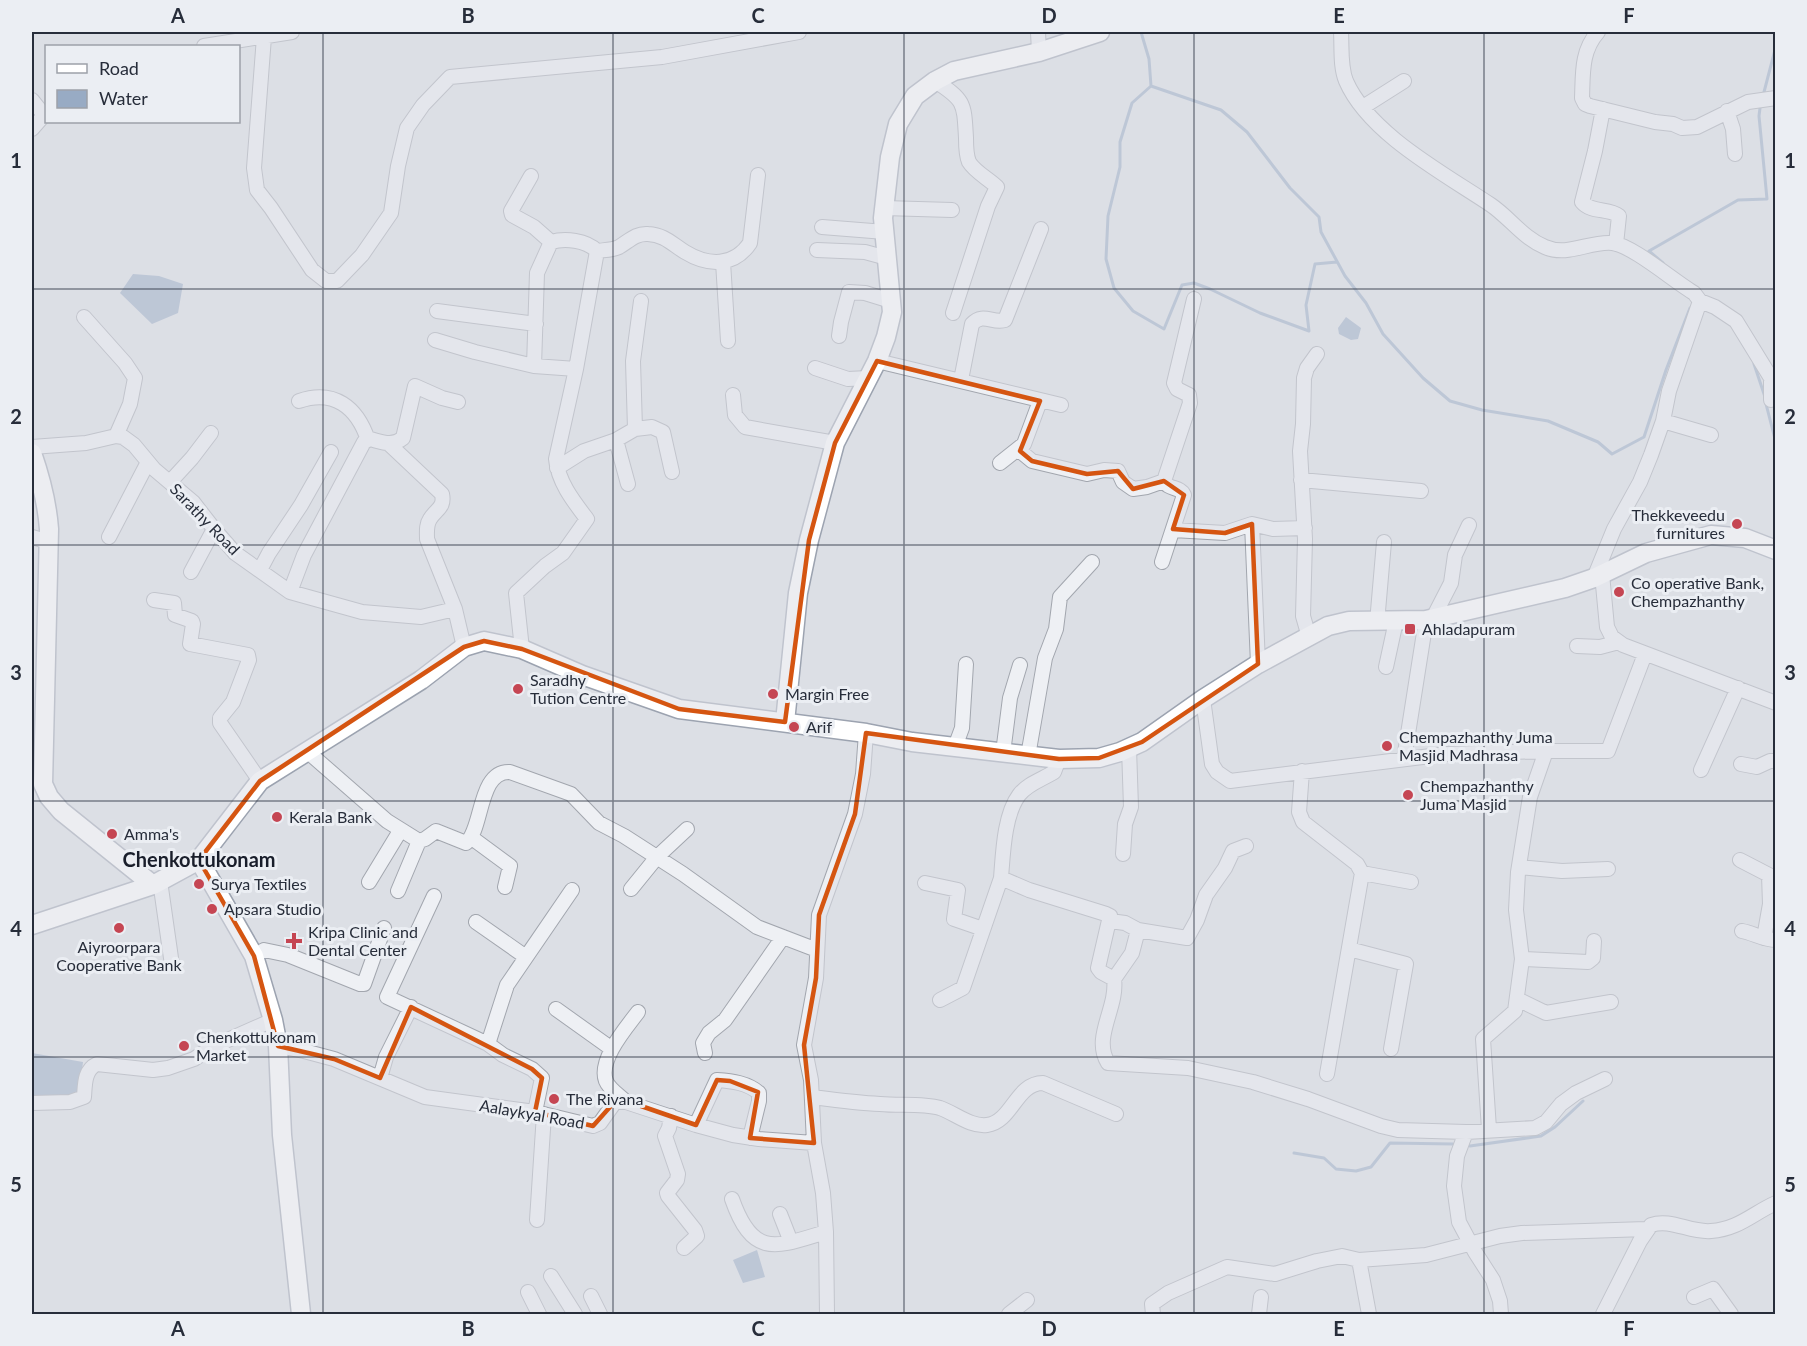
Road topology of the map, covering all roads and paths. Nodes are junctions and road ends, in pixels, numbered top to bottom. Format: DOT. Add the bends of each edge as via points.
graph roads {
  1 [pos="292,32"];
  2 [pos="799,32"];
  3 [pos="1038,32"];
  4 [pos="1100,32"];
  5 [pos="1341,32"];
  6 [pos="1598,32"];
  7 [pos="264,37"];
  8 [pos="211,45"];
  9 [pos="1039,52"];
  10 [pos="935,81"];
  11 [pos="1404,81"];
  12 [pos="1776,98"];
  13 [pos="32,100"];
  14 [pos="1363,107"];
  15 [pos="1603,109"];
  16 [pos="1727,111"];
  17 [pos="45,114"];
  18 [pos="32,129"];
  19 [pos="1735,154"];
  20 [pos="759,175"];
  21 [pos="531,176"];
  22 [pos="885,208"];
  23 [pos="952,210"];
  24 [pos="822,226"];
  25 [pos="1041,229"];
  26 [pos="885,232"];
  27 [pos="551,242"];
  28 [pos="1616,244"];
  29 [pos="817,250"];
  30 [pos="597,251"];
  31 [pos="887,258"];
  32 [pos="723,262"];
  33 [pos="1194,299"];
  34 [pos="640,301"];
  35 [pos="891,301"];
  36 [pos="1700,301"];
  37 [pos="437,311"];
  38 [pos="953,314"];
  39 [pos="84,317"];
  40 [pos="536,324"];
  41 [pos="839,336"];
  42 [pos="435,340"];
  43 [pos="728,341"];
  44 [pos="1317,354"];
  45 [pos="877,361"];
  46 [pos="534,366"];
  47 [pos="815,368"];
  48 [pos="576,369"];
  49 [pos="868,378"];
  50 [pos="960,380"];
  51 [pos="733,395"];
  52 [pos="1771,400"];
  53 [pos="299,401"];
  54 [pos="1041,401"];
  55 [pos="458,402"];
  56 [pos="1061,405"];
  57 [pos="1663,421"];
  58 [pos="634,429"];
  59 [pos="211,433"];
  60 [pos="1711,435"];
  61 [pos="116,436"];
  62 [pos="368,440"];
  63 [pos="616,440"];
  64 [pos="835,443"];
  65 [pos="389,444"];
  66 [pos="32,447"];
  67 [pos="1019,450"];
  68 [pos="331,452"];
  69 [pos="32,453"];
  70 [pos="148,462"];
  71 [pos="1000,463"];
  72 [pos="557,468"];
  73 [pos="672,472"];
  74 [pos="1300,480"];
  75 [pos="170,482"];
  76 [pos="1164,482"];
  77 [pos="628,484"];
  78 [pos="1421,491"];
  79 [pos="1252,524"];
  80 [pos="1469,525"];
  81 [pos="1305,528"];
  82 [pos="214,530"];
  83 [pos="1173,530"];
  84 [pos="109,537"];
  85 [pos="40,539"];
  86 [pos="1384,542"];
  87 [pos="1776,550"];
  88 [pos="1092,562"];
  89 [pos="1162,562"];
  90 [pos="260,570"];
  91 [pos="191,572"];
  92 [pos="1598,576"];
  93 [pos="290,592"];
  94 [pos="154,600"];
  95 [pos="455,609"];
  96 [pos="1429,619"];
  97 [pos="1387,621"];
  98 [pos="1309,637"];
  99 [pos="1619,642"];
  100 [pos="1577,646"];
  101 [pos="464,647"];
  102 [pos="522,649"];
  103 [pos="1645,654"];
  104 [pos="966,664"];
  105 [pos="1258,664"];
  106 [pos="1020,666"];
  107 [pos="1386,667"];
  108 [pos="1738,688"];
  109 [pos="1203,699"];
  110 [pos="1776,703"];
  111 [pos="785,722"];
  112 [pos="866,733"];
  113 [pos="955,747"];
  114 [pos="1129,748"];
  115 [pos="1546,751"];
  116 [pos="308,752"];
  117 [pos="1004,753"];
  118 [pos="1028,756"];
  119 [pos="1059,759"];
  120 [pos="1404,759"];
  121 [pos="1776,761"];
  122 [pos="1741,764"];
  123 [pos="1701,770"];
  124 [pos="1302,771"];
  125 [pos="37,781"];
  126 [pos="260,781"];
  127 [pos="687,829"];
  128 [pos="400,831"];
  129 [pos="472,838"];
  130 [pos="419,841"];
  131 [pos="1246,846"];
  132 [pos="1123,854"];
  133 [pos="657,857"];
  134 [pos="199,860"];
  135 [pos="1740,860"];
  136 [pos="1519,867"];
  137 [pos="1608,869"];
  138 [pos="1362,873"];
  139 [pos="1001,878"];
  140 [pos="369,882"];
  141 [pos="1411,882"];
  142 [pos="157,883"];
  143 [pos="926,883"];
  144 [pos="505,887"];
  145 [pos="632,889"];
  146 [pos="572,890"];
  147 [pos="399,891"];
  148 [pos="434,896"];
  149 [pos="1110,921"];
  150 [pos="476,922"];
  151 [pos="32,925"];
  152 [pos="384,928"];
  153 [pos="983,929"];
  154 [pos="1138,930"];
  155 [pos="1742,931"];
  156 [pos="783,937"];
  157 [pos="1770,939"];
  158 [pos="1594,941"];
  159 [pos="1349,949"];
  160 [pos="818,950"];
  161 [pos="254,956"];
  162 [pos="526,957"];
  163 [pos="1521,959"];
  164 [pos="172,965"];
  165 [pos="1114,979"];
  166 [pos="1517,999"];
  167 [pos="940,1000"];
  168 [pos="1611,1002"];
  169 [pos="411,1007"];
  170 [pos="556,1009"];
  171 [pos="638,1012"];
  172 [pos="273,1020"];
  173 [pos="488,1044"];
  174 [pos="278,1046"];
  175 [pos="612,1049"];
  176 [pos="1390,1049"];
  177 [pos="705,1053"];
  178 [pos="1327,1074"];
  179 [pos="380,1078"];
  180 [pos="1605,1079"];
  181 [pos="812,1097"];
  182 [pos="619,1099"];
  183 [pos="32,1103"];
  184 [pos="539,1113"];
  185 [pos="1116,1114"];
  186 [pos="671,1116"];
  187 [pos="696,1125"];
  188 [pos="1489,1130"];
  189 [pos="1466,1132"];
  190 [pos="750,1138"];
  191 [pos="814,1143"];
  192 [pos="732,1200"];
  193 [pos="1776,1203"];
  194 [pos="780,1214"];
  195 [pos="537,1220"];
  196 [pos="1646,1229"];
  197 [pos="826,1232"];
  198 [pos="791,1242"];
  199 [pos="1471,1243"];
  200 [pos="684,1248"];
  201 [pos="1359,1260"];
  202 [pos="551,1276"];
  203 [pos="528,1292"];
  204 [pos="591,1296"];
  205 [pos="1261,1297"];
  206 [pos="1694,1297"];
  207 [pos="1027,1300"];
  208 [pos="301,1314"];
  209 [pos="538,1314"];
  210 [pos="575,1314"];
  211 [pos="600,1314"];
  212 [pos="827,1314"];
  213 [pos="1009,1314"];
  214 [pos="1153,1314"];
  215 [pos="1259,1314"];
  216 [pos="1369,1314"];
  217 [pos="1501,1314"];
  218 [pos="1603,1314"];
  219 [pos="1731,1314"];
  1 -- 7 [label="street"];
  2 -- 7 [label="street" via="662,57 450,77 407,128 391,213 362,255 337,281 326,281 312,270 257,190 254,168"];
  3 -- 9 [label="street"];
  4 -- 9 [label="main road"];
  5 -- 14 [label="street" via="1342,69"];
  6 -- 15 [label="street" via="1584,56 1582,98 1585,104"];
  7 -- 8 [label="street"];
  9 -- 10 [label="main road" via="954,71"];
  10 -- 22 [label="main road" via="915,96 898,124"];
  10 -- 38 [label="street" via="962,102 970,164 997,187"];
  11 -- 14 [label="street"];
  12 -- 16 [label="street" via="1748,102"];
  13 -- 17 [label="street"];
  14 -- 28 [label="street" via="1422,161 1494,207 1526,236 1546,247 1561,251"];
  15 -- 16 [label="street" via="1682,128 1697,127"];
  15 -- 28 [label="street" via="1582,202 1588,208 1619,216"];
  16 -- 19 [label="street"];
  17 -- 18 [label="street"];
  20 -- 32 [label="street" via="750,243 735,259"];
  21 -- 27 [label="street" via="511,211"];
  22 -- 23 [label="street"];
  22 -- 26 [label="main road"];
  24 -- 26 [label="street"];
  25 -- 50 [label="street" via="1005,320 983,318 972,324"];
  26 -- 31 [label="main road"];
  27 -- 30 [label="street" via="560,239 590,244"];
  27 -- 40 [label="street" via="537,273"];
  28 -- 36 [label="street" via="1694,293"];
  29 -- 31 [label="street" via="865,252"];
  30 -- 32 [label="street" via="613,249 634,236 646,234 670,240 701,259"];
  30 -- 48 [label="street"];
  31 -- 35 [label="main road"];
  32 -- 43 [label="street"];
  33 -- 76 [label="street" via="1174,383 1177,390 1189,395 1190,403"];
  34 -- 58 [label="street" via="633,361"];
  35 -- 41 [label="street" via="849,292"];
  35 -- 45 [label="main road" via="890,320"];
  36 -- 52 [label="street" via="1736,321 1771,378"];
  36 -- 57 [label="street" via="1669,391"];
  37 -- 40 [label="street"];
  39 -- 61 [label="street" via="135,378 130,404"];
  40 -- 46 [label="street"];
  42 -- 46 [label="street"];
  44 -- 74 [label="street" via="1304,378"];
  45 -- 49 [label="main road"];
  45 -- 50 [label="street"];
  46 -- 48 [label="street"];
  47 -- 49 [label="street" via="848,379"];
  48 -- 72 [label="street"];
  49 -- 64 [label="main road"];
  50 -- 54 [label="street"];
  51 -- 64 [label="street" via="735,415 746,427"];
  53 -- 62 [label="street" via="327,397 337,400 352,410"];
  54 -- 56 [label="street"];
  54 -- 67 [label="street"];
  55 -- 65 [label="street" via="415,386 403,438"];
  57 -- 60 [label="street"];
  57 -- 92 [label="street" via="1640,482 1614,529"];
  58 -- 63 [label="street"];
  58 -- 73 [label="street" via="652,427 663,432"];
  59 -- 75 [label="street"];
  61 -- 66 [label="street" via="86,443"];
  61 -- 70 [label="street, Sarathy Road" via="134,445"];
  62 -- 65 [label="street"];
  62 -- 93 [label="street" via="359,449 304,555"];
  63 -- 72 [label="street" via="584,451"];
  63 -- 77 [label="street"];
  64 -- 111 [label="main road" via="802,565"];
  65 -- 95 [label="street" via="442,494 444,502 429,520 427,539"];
  67 -- 71 [label="street"];
  67 -- 76 [label="street" via="1032,461 1087,474 1118,471 1123,482 1133,489"];
  68 -- 90 [label="street"];
  69 -- 85 [label="main road" via="46,500"];
  70 -- 75 [label="street, Sarathy Road"];
  70 -- 84 [label="street"];
  72 -- 102 [label="street" via="587,519 563,553 516,592"];
  74 -- 78 [label="street"];
  74 -- 81 [label="street"];
  75 -- 82 [label="street, Sarathy Road" via="193,502"];
  76 -- 83 [label="street" via="1184,495"];
  79 -- 81 [label="street" via="1273,530"];
  79 -- 83 [label="street" via="1225,533"];
  79 -- 105 [label="street"];
  80 -- 96 [label="street" via="1455,555 1451,583"];
  81 -- 98 [label="street" via="1304,616"];
  82 -- 90 [label="street, Sarathy Road" via="235,553"];
  82 -- 91 [label="street"];
  83 -- 89 [label="street"];
  85 -- 125 [label="main road"];
  86 -- 97 [label="street" via="1378,611"];
  87 -- 92 [label="main road" via="1745,538 1711,535 1646,553"];
  88 -- 118 [label="street" via="1060,597"];
  90 -- 93 [label="street, Sarathy Road"];
  92 -- 96 [label="main road" via="1564,588"];
  92 -- 99 [label="street" via="1607,627"];
  93 -- 95 [label="street, Sarathy Road" via="362,612 422,617"];
  94 -- 126 [label="street" via="174,603 175,615 192,621 190,644 248,655 233,702 220,723"];
  95 -- 101 [label="street"];
  96 -- 97 [label="main road"];
  96 -- 120 [label="street"];
  97 -- 98 [label="main road" via="1349,621 1328,626"];
  97 -- 107 [label="street"];
  98 -- 105 [label="main road"];
  99 -- 100 [label="street" via="1600,647"];
  99 -- 103 [label="street"];
  101 -- 102 [label="main road" via="484,641"];
  101 -- 116 [label="main road" via="421,680"];
  102 -- 111 [label="main road" via="679,709"];
  103 -- 108 [label="street"];
  103 -- 115 [label="street" via="1608,751"];
  104 -- 113 [label="street" via="962,728"];
  105 -- 109 [label="main road"];
  106 -- 117 [label="street" via="1010,698"];
  108 -- 110 [label="street"];
  108 -- 123 [label="street"];
  109 -- 114 [label="main road"];
  109 -- 124 [label="street" via="1212,764 1217,772 1230,781"];
  111 -- 112 [label="main road"];
  112 -- 113 [label="main road"];
  112 -- 160 [label="street" via="855,814 819,915"];
  113 -- 117 [label="main road"];
  114 -- 119 [label="main road" via="1099,758"];
  114 -- 132 [label="street" via="1131,807 1125,824"];
  115 -- 120 [label="street"];
  115 -- 136 [label="street" via="1530,797"];
  116 -- 126 [label="main road"];
  116 -- 128 [label="street"];
  117 -- 118 [label="main road"];
  118 -- 119 [label="main road"];
  119 -- 139 [label="street" via="1054,772 1019,794 1011,809"];
  120 -- 124 [label="street"];
  121 -- 122 [label="street" via="1757,767"];
  124 -- 138 [label="street" via="1299,812 1303,822 1357,864"];
  125 -- 142 [label="main road" via="61,812"];
  126 -- 134 [label="main road"];
  127 -- 133 [label="street"];
  128 -- 130 [label="street"];
  128 -- 140 [label="street"];
  129 -- 130 [label="street" via="466,843 436,831"];
  129 -- 133 [label="street" via="490,784 498,774 510,772 571,794 599,823"];
  129 -- 144 [label="street" via="510,866"];
  130 -- 147 [label="street"];
  131 -- 154 [label="street" via="1233,851 1206,895 1187,938"];
  133 -- 145 [label="street"];
  133 -- 156 [label="street" via="757,927"];
  134 -- 142 [label="main road"];
  134 -- 161 [label="main road"];
  135 -- 157 [label="street" via="1769,875"];
  136 -- 137 [label="street" via="1562,871"];
  136 -- 163 [label="street" via="1516,910"];
  138 -- 141 [label="street"];
  138 -- 159 [label="street"];
  139 -- 149 [label="street" via="1106,914"];
  139 -- 153 [label="street"];
  142 -- 151 [label="main road"];
  142 -- 164 [label="street"];
  143 -- 153 [label="street" via="958,890 954,919"];
  146 -- 162 [label="street"];
  148 -- 169 [label="street" via="387,997"];
  149 -- 154 [label="street"];
  149 -- 165 [label="street" via="1098,968"];
  150 -- 162 [label="street"];
  152 -- 161 [label="street" via="364,984 288,955 264,950"];
  153 -- 167 [label="street" via="963,988"];
  154 -- 165 [label="street" via="1132,953"];
  155 -- 157 [label="street"];
  156 -- 160 [label="street"];
  156 -- 177 [label="street" via="725,1020 709,1033 703,1043"];
  158 -- 163 [label="street" via="1593,958 1588,962"];
  159 -- 176 [label="street" via="1406,964"];
  159 -- 178 [label="street"];
  160 -- 181 [label="street" via="804,1045"];
  161 -- 172 [label="main road"];
  162 -- 173 [label="street" via="507,986"];
  163 -- 166 [label="street"];
  165 -- 189 [label="street" via="1116,990 1102,1040 1102,1054 1108,1064 1188,1068 1253,1082 1398,1130"];
  166 -- 168 [label="street" via="1546,1013"];
  166 -- 188 [label="street" via="1515,1011 1484,1039"];
  169 -- 173 [label="street"];
  169 -- 179 [label="street"];
  170 -- 175 [label="street"];
  171 -- 175 [label="street"];
  172 -- 174 [label="main road"];
  172 -- 183 [label="street" via="168,1068 97,1064 87,1075 84,1098"];
  173 -- 184 [label="street" via="542,1078"];
  174 -- 179 [label="street, Aalaykyal Road" via="334,1059"];
  174 -- 208 [label="main road" via="282,1135"];
  175 -- 182 [label="street" via="605,1077"];
  179 -- 184 [label="street, Aalaykyal Road" via="425,1096"];
  180 -- 188 [label="street" via="1576,1093 1535,1128"];
  181 -- 185 [label="street" via="939,1108 983,1126 1000,1119 1028,1086 1042,1083"];
  181 -- 191 [label="street"];
  182 -- 184 [label="street, Aalaykyal Road" via="593,1126"];
  182 -- 186 [label="street"];
  184 -- 195 [label="street"];
  186 -- 187 [label="street"];
  186 -- 200 [label="street" via="665,1136 678,1174 667,1192 697,1236"];
  187 -- 190 [label="street"];
  187 -- 190 [label="street" via="717,1080 730,1081 759,1093"];
  188 -- 189 [label="street"];
  189 -- 199 [label="street" via="1457,1156 1454,1186 1459,1222"];
  190 -- 191 [label="street"];
  191 -- 197 [label="street"];
  192 -- 198 [label="street" via="743,1226 758,1239 774,1245"];
  193 -- 196 [label="street" via="1726,1229 1700,1231 1657,1222"];
  194 -- 198 [label="street"];
  196 -- 199 [label="street" via="1522,1233"];
  196 -- 218 [label="street"];
  197 -- 198 [label="street"];
  197 -- 212 [label="street"];
  199 -- 201 [label="street" via="1426,1255"];
  199 -- 217 [label="street" via="1493,1280"];
  201 -- 214 [label="street" via="1342,1256 1317,1260 1275,1274 1227,1268 1157,1299 1152,1304"];
  201 -- 216 [label="street"];
  202 -- 210 [label="street"];
  203 -- 209 [label="street"];
  204 -- 211 [label="street"];
  205 -- 215 [label="street"];
  206 -- 219 [label="street" via="1713,1288"];
  207 -- 213 [label="street"];
}
